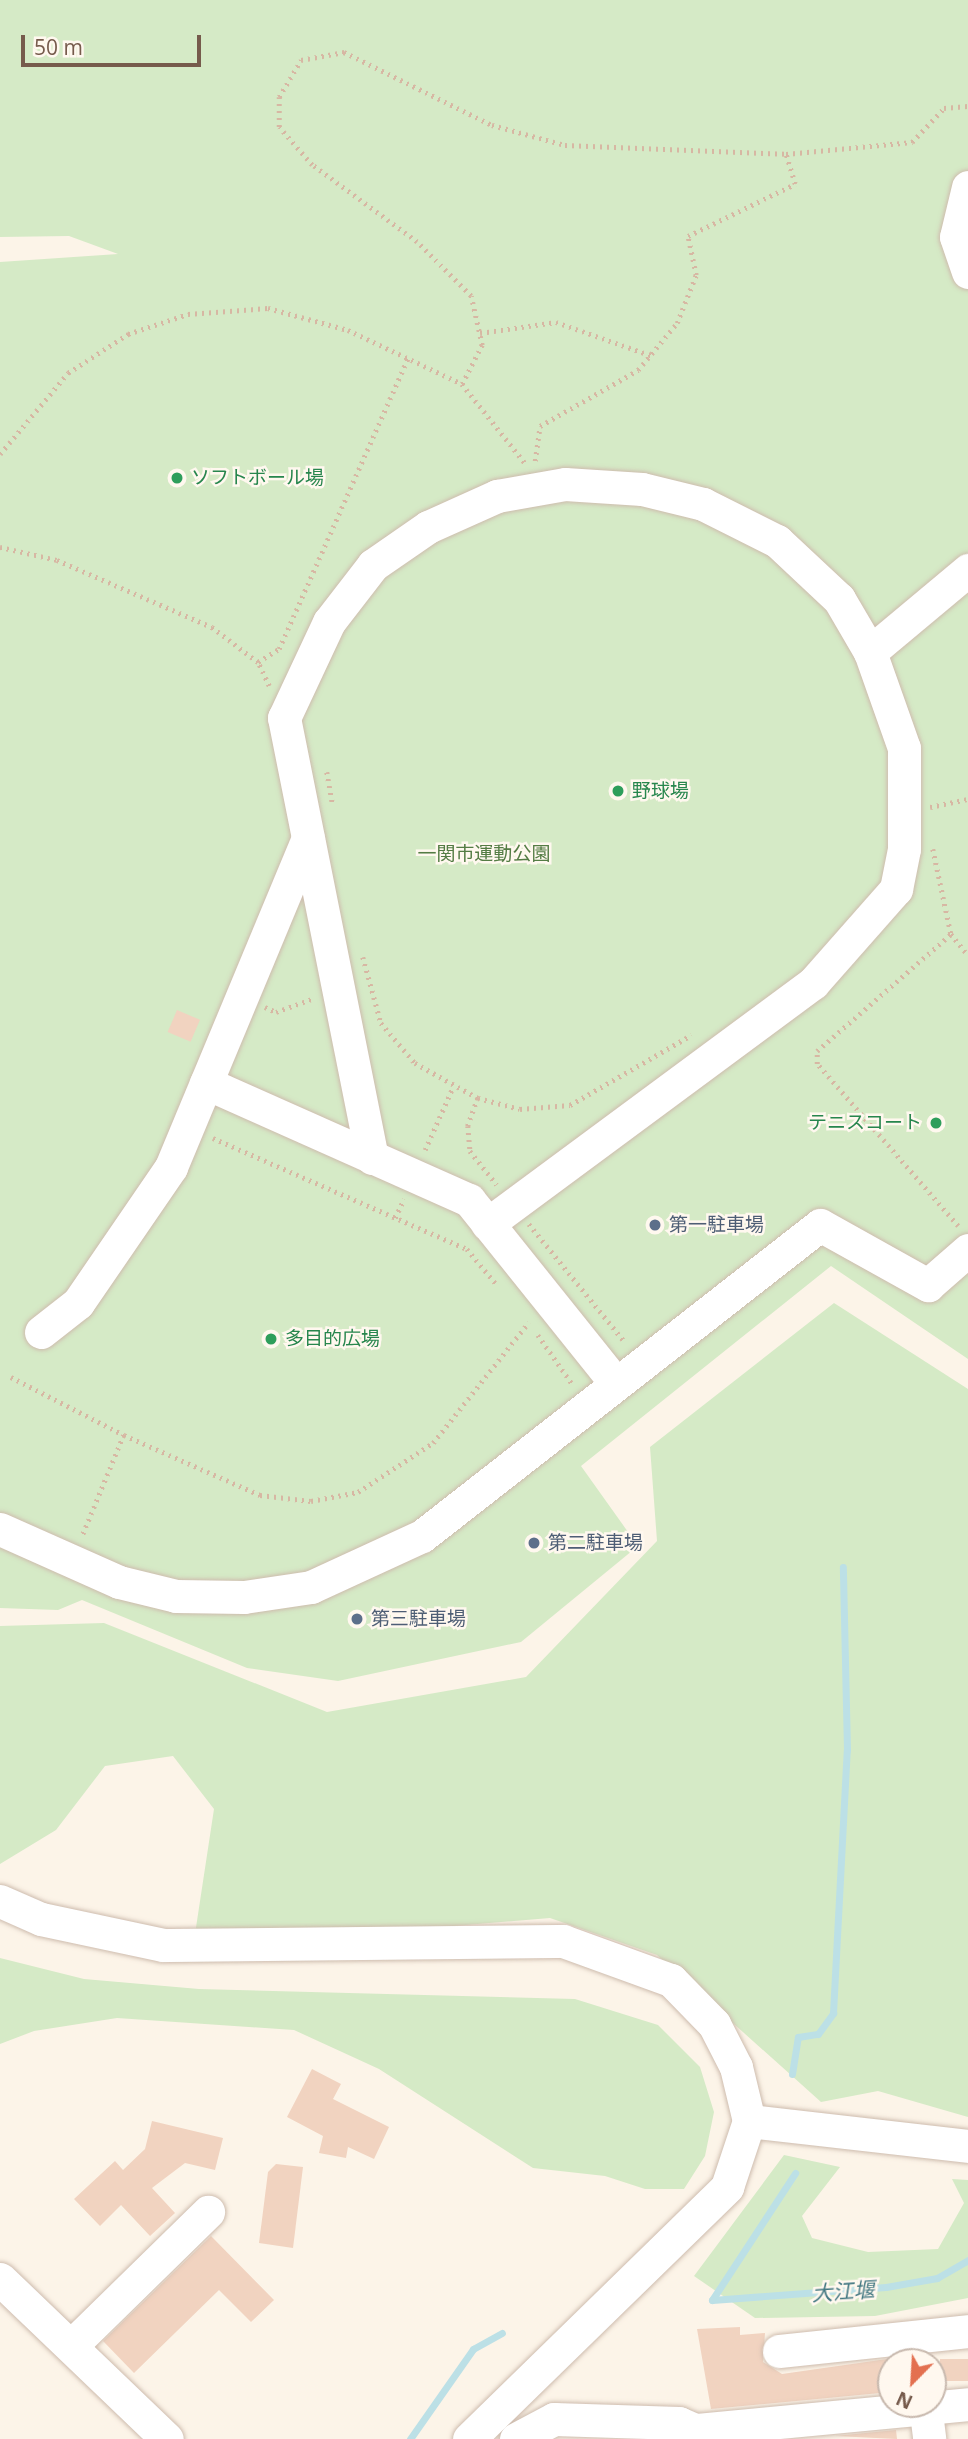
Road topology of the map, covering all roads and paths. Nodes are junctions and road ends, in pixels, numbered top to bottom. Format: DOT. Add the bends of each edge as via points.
graph roads {
  1 [pos="968,106"];
  2 [pos="786,154"];
  3 [pos="968,187"];
  4 [pos="968,271"];
  5 [pos="480,333"];
  6 [pos="409,355"];
  7 [pos="653,356"];
  8 [pos="462,384"];
  9 [pos="0,454"];
  10 [pos="0,547"];
  11 [pos="968,570"];
  12 [pos="870,652"];
  13 [pos="258,662"];
  14 [pos="284,718"];
  15 [pos="327,772"];
  16 [pos="968,799"];
  17 [pos="334,812"];
  18 [pos="926,819"];
  19 [pos="308,838"];
  20 [pos="931,840"];
  21 [pos="951,934"];
  22 [pos="360,947"];
  23 [pos="968,954"];
  24 [pos="371,987"];
  25 [pos="339,994"];
  26 [pos="243,997"];
  27 [pos="701,1029"];
  28 [pos="206,1083"];
  29 [pos="478,1098"];
  30 [pos="188,1127"];
  31 [pos="372,1158"];
  32 [pos="500,1214"];
  33 [pos="968,1237"];
  34 [pos="968,1250"];
  35 [pos="502,1291"];
  36 [pos="520,1312"];
  37 [pos="529,1322"];
  38 [pos="41,1332"];
  39 [pos="641,1362"];
  40 [pos="12,1377"];
  41 [pos="615,1382"];
  42 [pos="576,1389"];
  43 [pos="124,1434"];
  44 [pos="0,1529"];
  45 [pos="81,1541"];
  46 [pos="0,1901"];
  47 [pos="748,2121"];
  48 [pos="968,2146"];
  49 [pos="208,2212"];
  50 [pos="0,2279"];
  51 [pos="968,2331"];
  52 [pos="71,2346"];
  53 [pos="923,2348"];
  54 [pos="877,2350"];
  55 [pos="779,2351"];
  56 [pos="968,2404"];
  57 [pos="947,2411"];
  58 [pos="914,2418"];
  59 [pos="482,2435"];
  60 [pos="695,2435"];
  61 [pos="167,2439"];
  62 [pos="516,2439"];
  1 -- 2 [label="path" via="944,108 912,142"];
  2 -- 5 [label="path" via="565,145 492,125 344,52 301,60 279,97 279,127 312,165 417,242 471,296"];
  2 -- 7 [label="path" via="795,184 688,236 696,275 677,323"];
  3 -- 4 [label="street" via="956,237"];
  5 -- 7 [label="path" via="556,321"];
  5 -- 8 [label="path" via="482,345"];
  6 -- 8 [label="path"];
  6 -- 9 [label="path" via="268,308 188,314 128,334 68,373"];
  6 -- 13 [label="path" via="279,649"];
  7 -- 8 [label="path" via="540,426 533,472"];
  10 -- 13 [label="path" via="57,560 212,627"];
  11 -- 12 [label="street"];
  12 -- 14 [label="street" via="812,568 741,521 642,489 565,484 497,496 428,527 373,565 329,622"];
  12 -- 32 [label="street" via="904,748 904,849 896,890 813,983"];
  13 -- 14 [label="path"];
  14 -- 19 [label="street"];
  15 -- 17 [label="path"];
  16 -- 18 [label="path" via="924,809"];
  19 -- 25 [label="street"];
  19 -- 26 [label="street"];
  20 -- 21 [label="path"];
  21 -- 23 [label="path"];
  21 -- 33 [label="path" via="817,1051 817,1064"];
  22 -- 24 [label="path"];
  24 -- 25 [label="path"];
  24 -- 29 [label="path" via="381,1023 415,1063"];
  25 -- 26 [label="path" via="276,1012"];
  25 -- 31 [label="street"];
  26 -- 28 [label="street"];
  27 -- 29 [label="path" via="570,1105 520,1109"];
  28 -- 30 [label="street"];
  28 -- 31 [label="street"];
  29 -- 32 [label="path" via="468,1126 470,1151"];
  30 -- 35 [label="path" via="467,1249"];
  30 -- 38 [label="street" via="171,1167 78,1303"];
  31 -- 32 [label="street"];
  32 -- 39 [label="path"];
  32 -- 41 [label="street"];
  34 -- 39 [label="street" via="928,1285 820,1225"];
  36 -- 37 [label="path"];
  37 -- 42 [label="path"];
  37 -- 43 [label="path" via="433,1443 358,1492 311,1501 260,1495"];
  39 -- 41 [label="street"];
  40 -- 43 [label="path"];
  41 -- 44 [label="street" via="422,1536 311,1587 244,1597 176,1596 119,1582"];
  43 -- 45 [label="path"];
  46 -- 47 [label="street" via="41,1919 163,1945 563,1941 671,1980 714,2024 736,2067"];
  47 -- 48 [label="street"];
  47 -- 59 [label="street" via="727,2186"];
  49 -- 52 [label="street"];
  50 -- 52 [label="street"];
  51 -- 53 [label="street"];
  52 -- 61 [label="street"];
  54 -- 55 [label="street"];
  56 -- 57 [label="street"];
  58 -- 60 [label="street"];
  60 -- 62 [label="street" via="679,2423 554,2419"];
}
